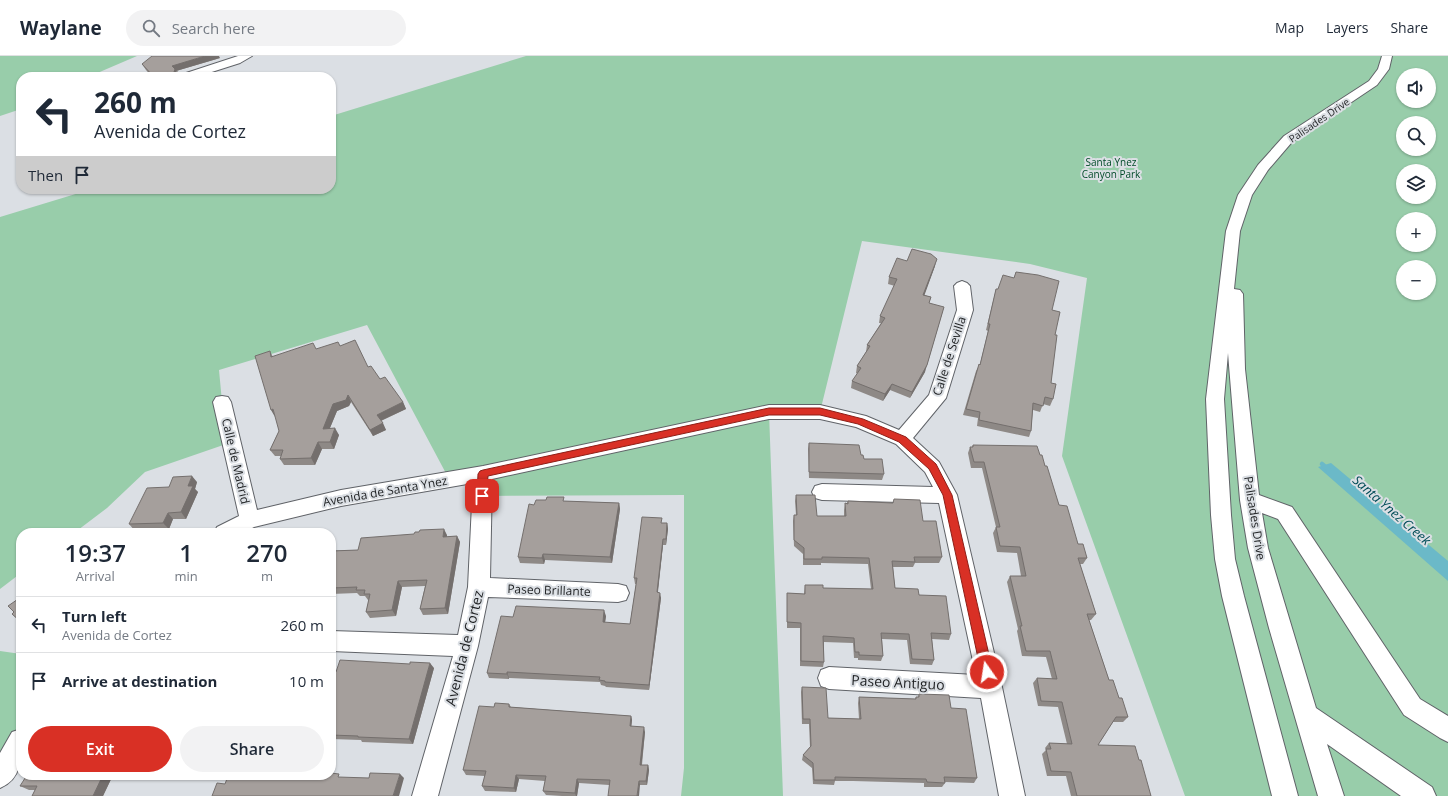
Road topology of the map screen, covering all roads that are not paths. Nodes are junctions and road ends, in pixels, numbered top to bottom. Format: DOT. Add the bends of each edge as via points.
graph roads {
  1 [pos="247,56"];
  2 [pos="1387,56"];
  3 [pos="200,72"];
  4 [pos="1233,231"];
  5 [pos="962,286"];
  6 [pos="222,402"];
  7 [pos="902,439"];
  8 [pos="483,474"];
  9 [pos="822,492"];
  10 [pos="947,495"];
  11 [pos="1250,500"];
  12 [pos="250,520"];
  13 [pos="234,528"];
  14 [pos="479,587"];
  15 [pos="618,592"];
  16 [pos="336,641"];
  17 [pos="467,646"];
  18 [pos="829,678"];
  19 [pos="990,687"];
  20 [pos="1306,715"];
  21 [pos="1448,730"];
  22 [pos="16,750"];
  23 [pos="0,776"];
  24 [pos="425,796"];
  25 [pos="1012,796"];
  26 [pos="1285,796"];
  27 [pos="1330,796"];
  28 [pos="1423,796"];
  1 -- 3 [label="street"];
  2 -- 4 [label="street, Palisades Drive" via="1383,69 1373,83 1288,139 1278,150 1246,195"];
  4 -- 11 [label="street, Palisades Drive" via="1237,369"];
  4 -- 26 [label="street, Palisades Drive" via="1215,399 1225,559"];
  5 -- 7 [label="street, Calle de Sevilla" via="965,310 937,398"];
  6 -- 12 [label="street, Calle de Madrid"];
  7 -- 8 [label="street, Avenida de Santa Ynez" via="860,421 820,412 769,412"];
  7 -- 10 [label="street, Avenida de Santa Ynez" via="932,467"];
  8 -- 12 [label="street, Avenida de Santa Ynez" via="341,498"];
  8 -- 14 [label="street, Avenida de Cortez"];
  9 -- 10 [label="street"];
  10 -- 19 [label="street, Avenida de Santa Ynez"];
  11 -- 20 [label="street, Palisades Drive" via="1258,548"];
  11 -- 21 [label="street" via="1285,512 1412,707"];
  12 -- 13 [label="street, Avenida de Santa Ynez"];
  14 -- 15 [label="street, Paseo Brillante"];
  14 -- 17 [label="street, Avenida de Cortez"];
  16 -- 17 [label="street"];
  17 -- 24 [label="street, Avenida de Cortez"];
  18 -- 19 [label="street, Paseo Antiguo"];
  19 -- 25 [label="street, Avenida de Santa Ynez"];
  20 -- 27 [label="street, Palisades Drive"];
  20 -- 28 [label="street"];
  22 -- 23 [label="street"];
}
